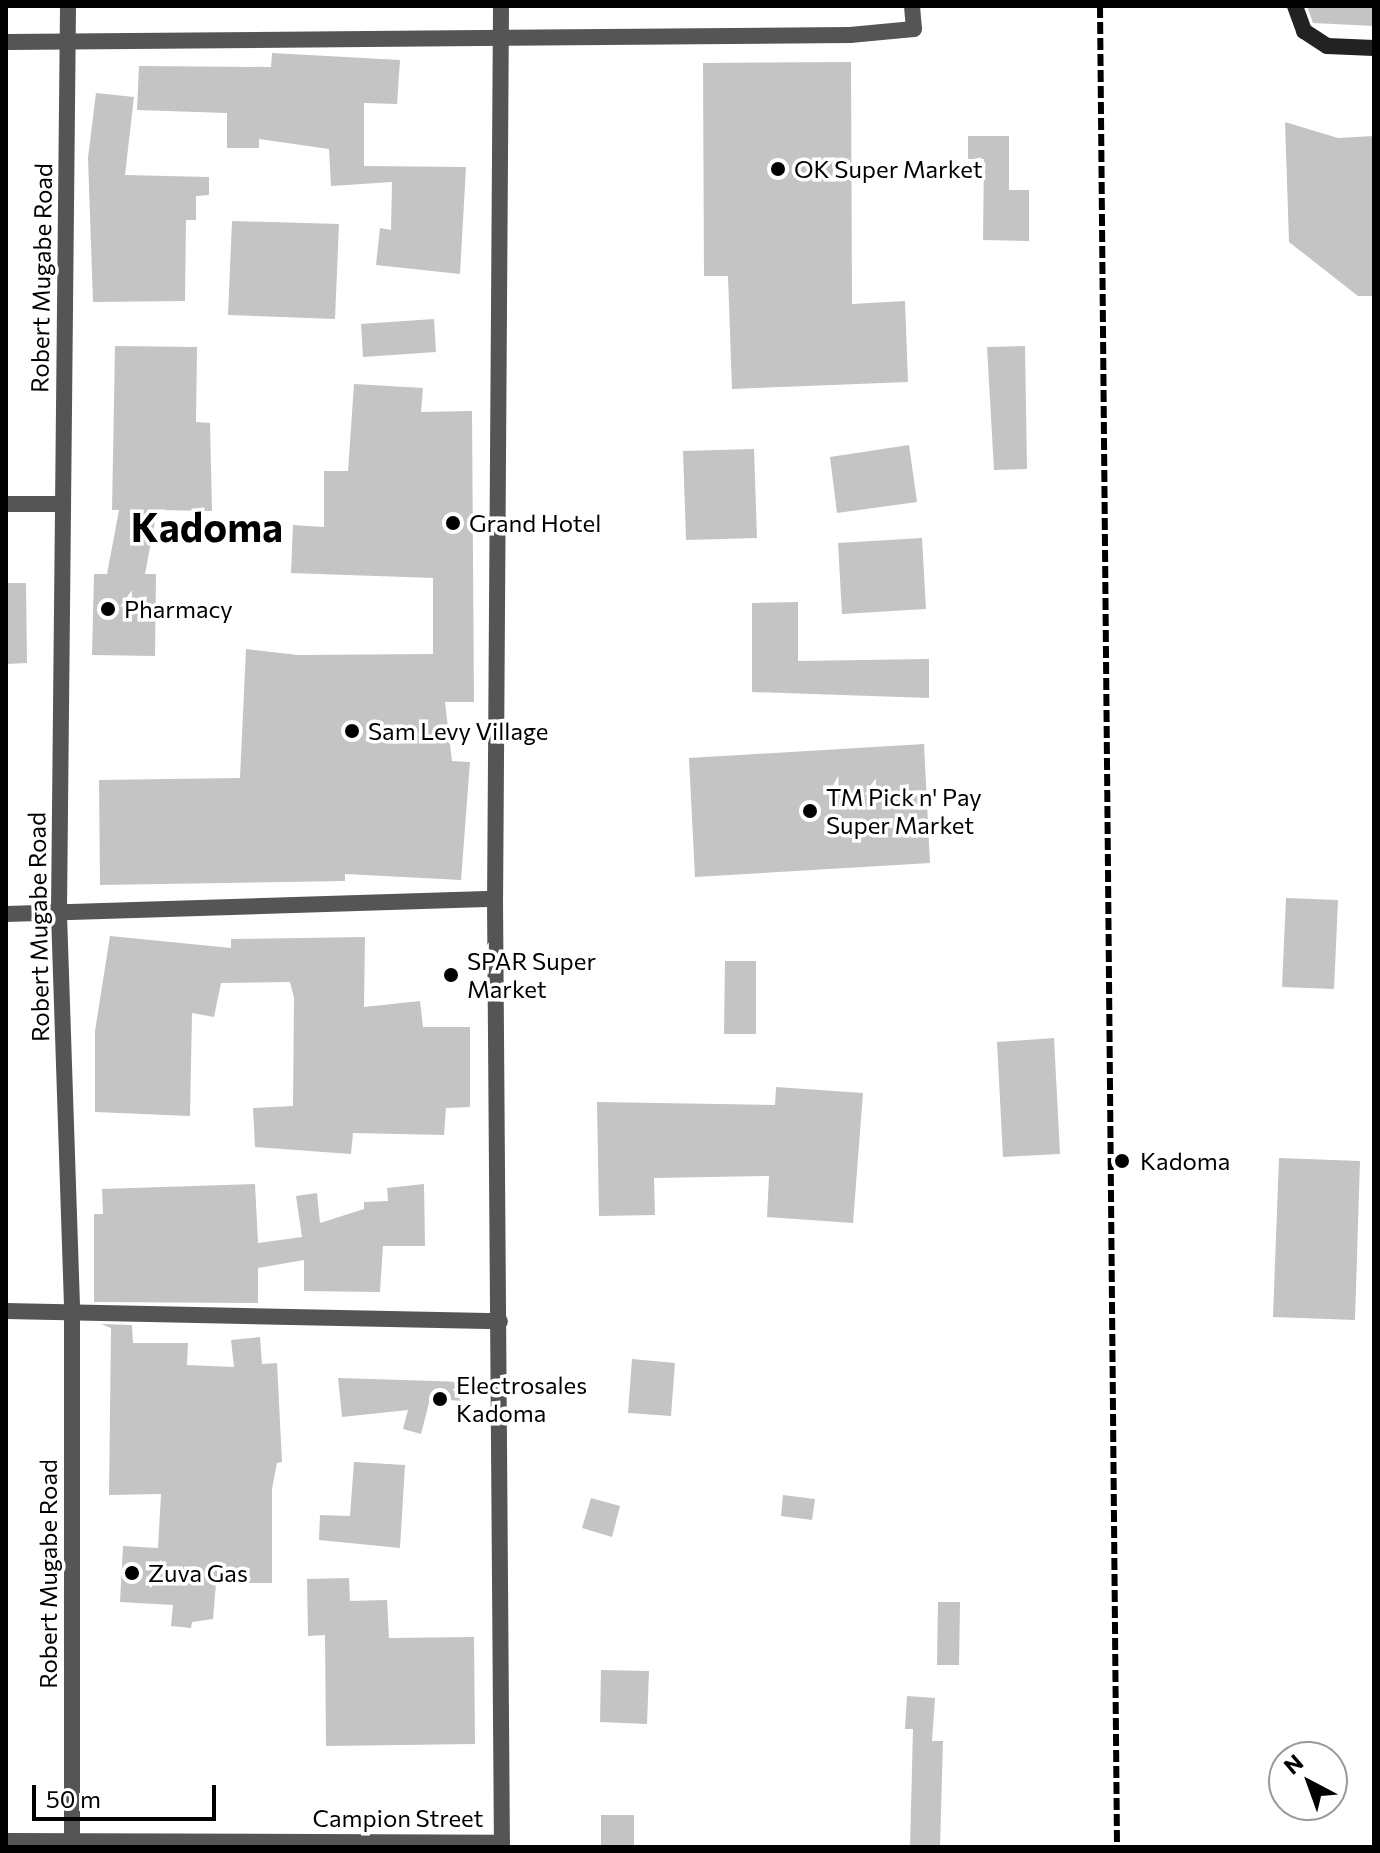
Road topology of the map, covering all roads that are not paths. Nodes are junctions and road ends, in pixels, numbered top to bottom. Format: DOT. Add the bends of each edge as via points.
graph roads {
  1 [pos="68,6"];
  2 [pos="501,6"];
  3 [pos="912,6"];
  4 [pos="1295,6"];
  5 [pos="501,36"];
  6 [pos="69,41"];
  7 [pos="6,42"];
  8 [pos="1374,48"];
  9 [pos="6,504"];
  10 [pos="61,504"];
  11 [pos="495,899"];
  12 [pos="6,914"];
  13 [pos="59,914"];
  14 [pos="72,1310"];
  15 [pos="6,1311"];
  16 [pos="500,1321"];
  17 [pos="6,1841"];
  18 [pos="72,1843"];
  19 [pos="502,1845"];
  1 -- 6 [label="street, Robert Mugabe Road"];
  2 -- 5 [label="street"];
  3 -- 5 [label="street" via="914,29 850,35"];
  4 -- 8 [label="main road" via="1304,31 1327,46"];
  5 -- 6 [label="street"];
  5 -- 11 [label="street"];
  6 -- 7 [label="street"];
  6 -- 10 [label="street, Robert Mugabe Road"];
  9 -- 10 [label="street"];
  10 -- 13 [label="street, Robert Mugabe Road"];
  11 -- 13 [label="street"];
  11 -- 16 [label="street"];
  12 -- 13 [label="street"];
  13 -- 14 [label="street, Robert Mugabe Road"];
  14 -- 15 [label="street"];
  14 -- 16 [label="street"];
  14 -- 18 [label="street, Robert Mugabe Road"];
  16 -- 19 [label="street"];
  17 -- 18 [label="street, Campion Street"];
  18 -- 19 [label="street, Campion Street"];
}
